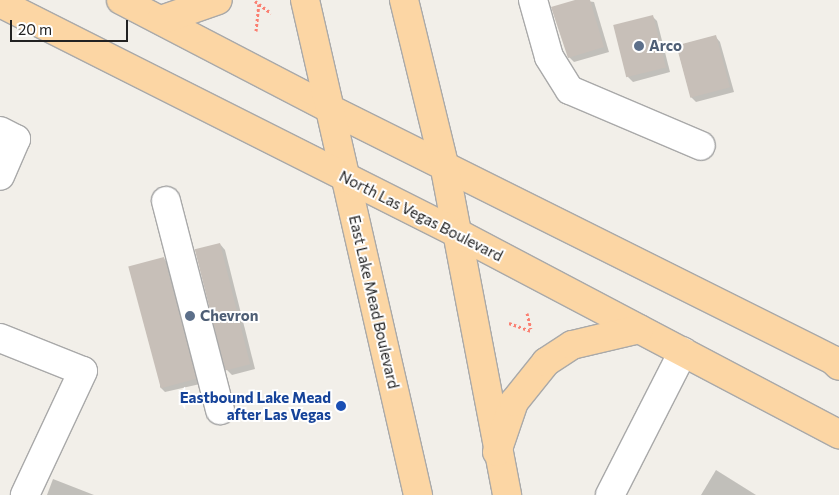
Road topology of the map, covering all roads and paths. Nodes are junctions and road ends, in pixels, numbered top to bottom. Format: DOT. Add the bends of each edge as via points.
graph roads {
  1 [pos="122,0"];
  2 [pos="218,0"];
  3 [pos="305,0"];
  4 [pos="404,0"];
  5 [pos="533,0"];
  6 [pos="255,1"];
  7 [pos="0,3"];
  8 [pos="259,4"];
  9 [pos="271,13"];
  10 [pos="161,20"];
  11 [pos="256,32"];
  12 [pos="330,109"];
  13 [pos="0,132"];
  14 [pos="701,146"];
  15 [pos="444,164"];
  16 [pos="0,176"];
  17 [pos="345,177"];
  18 [pos="166,200"];
  19 [pos="457,233"];
  20 [pos="527,313"];
  21 [pos="505,322"];
  22 [pos="639,329"];
  23 [pos="532,332"];
  24 [pos="0,338"];
  25 [pos="533,341"];
  26 [pos="683,352"];
  27 [pos="839,366"];
  28 [pos="220,410"];
  29 [pos="839,434"];
  30 [pos="497,453"];
  31 [pos="25,495"];
  32 [pos="418,495"];
  33 [pos="507,495"];
  34 [pos="610,495"];
  1 -- 10 [label="main road"];
  2 -- 10 [label="main road"];
  3 -- 12 [label="main road, East Lake Mead Boulevard"];
  4 -- 15 [label="main road"];
  5 -- 14 [label="lane" via="549,57 570,90"];
  6 -- 8 [label="path"];
  7 -- 17 [label="main road, North Las Vegas Boulevard"];
  8 -- 9 [label="path"];
  8 -- 11 [label="path"];
  10 -- 12 [label="main road"];
  12 -- 15 [label="main road"];
  12 -- 17 [label="main road, East Lake Mead Boulevard"];
  13 -- 16 [label="lane" via="16,139"];
  15 -- 19 [label="main road"];
  15 -- 27 [label="main road" via="833,360"];
  17 -- 19 [label="main road, North Las Vegas Boulevard"];
  17 -- 32 [label="main road, East Lake Mead Boulevard"];
  18 -- 28 [label="lane"];
  19 -- 22 [label="main road, North Las Vegas Boulevard"];
  19 -- 30 [label="main road"];
  20 -- 23 [label="path"];
  21 -- 23 [label="path"];
  22 -- 26 [label="main road, North Las Vegas Boulevard"];
  22 -- 30 [label="main road" via="572,345 546,362 514,402"];
  23 -- 25 [label="path"];
  24 -- 31 [label="lane" via="83,372"];
  26 -- 29 [label="main road, North Las Vegas Boulevard"];
  26 -- 34 [label="lane"];
  30 -- 33 [label="main road"];
}
